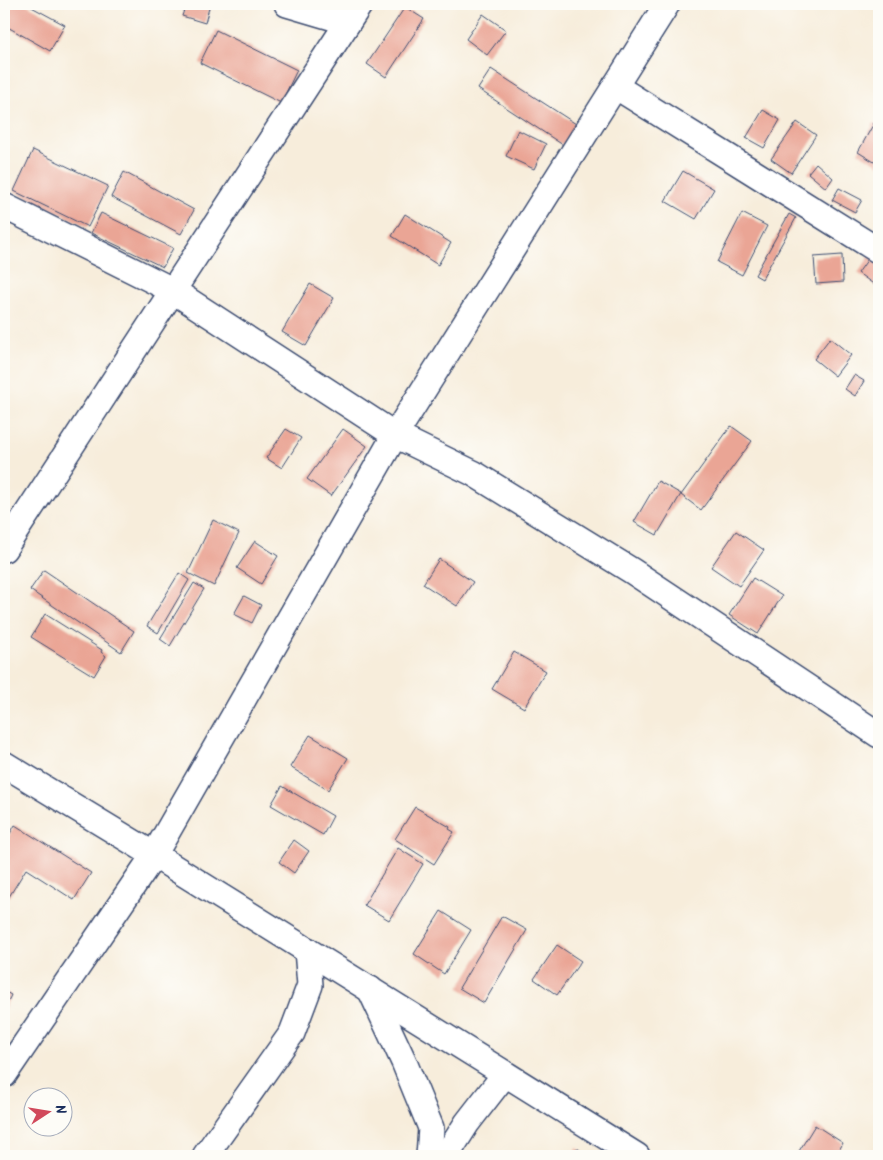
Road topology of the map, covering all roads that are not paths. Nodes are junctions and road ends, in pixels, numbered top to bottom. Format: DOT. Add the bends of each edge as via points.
graph roads {
  1 [pos="287,4"];
  2 [pos="667,4"];
  3 [pos="354,13"];
  4 [pos="615,86"];
  5 [pos="4,206"];
  6 [pos="879,251"];
  7 [pos="172,290"];
  8 [pos="395,435"];
  9 [pos="4,549"];
  10 [pos="879,734"];
  11 [pos="4,764"];
  12 [pos="154,855"];
  13 [pos="307,950"];
  14 [pos="370,989"];
  15 [pos="505,1074"];
  16 [pos="4,1075"];
  17 [pos="205,1156"];
  18 [pos="429,1156"];
  19 [pos="446,1156"];
  20 [pos="637,1156"];
  1 -- 3 [label="street"];
  2 -- 4 [label="street"];
  3 -- 7 [label="street"];
  4 -- 6 [label="street"];
  4 -- 8 [label="street"];
  5 -- 7 [label="street"];
  7 -- 8 [label="street"];
  7 -- 9 [label="street"];
  8 -- 10 [label="street" via="473,474 632,571"];
  8 -- 12 [label="street"];
  11 -- 12 [label="street"];
  12 -- 13 [label="street"];
  12 -- 16 [label="street"];
  13 -- 14 [label="street"];
  13 -- 17 [label="street" via="310,985 292,1034"];
  14 -- 15 [label="street"];
  14 -- 18 [label="street" via="431,1128"];
  15 -- 19 [label="street"];
  15 -- 20 [label="street"];
}
